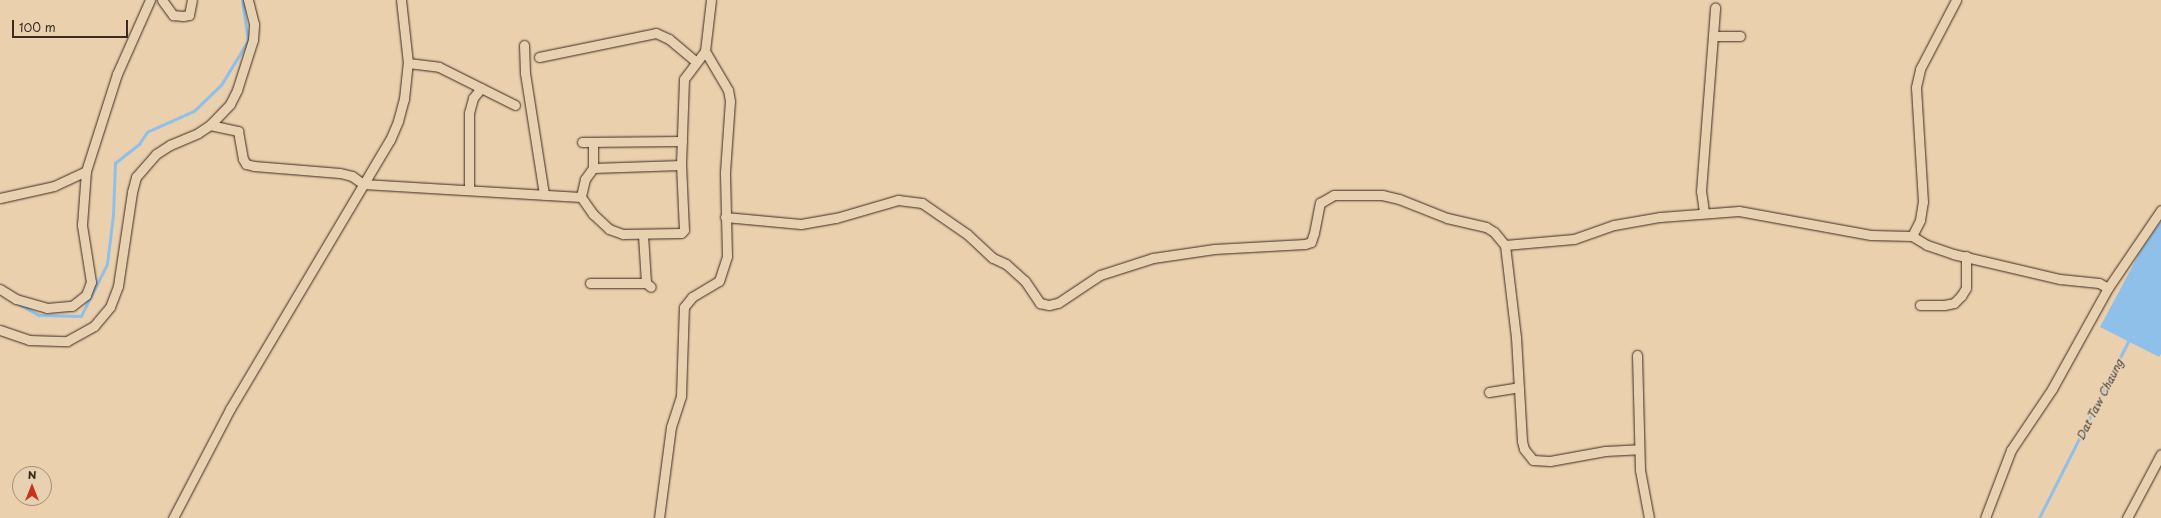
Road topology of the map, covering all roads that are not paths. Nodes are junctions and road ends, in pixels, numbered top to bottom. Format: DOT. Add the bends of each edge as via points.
graph roads {
  1 [pos="150,0"];
  2 [pos="162,0"];
  3 [pos="192,0"];
  4 [pos="248,0"];
  5 [pos="401,0"];
  6 [pos="711,0"];
  7 [pos="1956,0"];
  8 [pos="1715,8"];
  9 [pos="1713,36"];
  10 [pos="1740,36"];
  11 [pos="524,45"];
  12 [pos="705,50"];
  13 [pos="539,57"];
  14 [pos="695,61"];
  15 [pos="408,63"];
  16 [pos="481,88"];
  17 [pos="515,105"];
  18 [pos="210,125"];
  19 [pos="682,141"];
  20 [pos="582,142"];
  21 [pos="593,142"];
  22 [pos="681,165"];
  23 [pos="593,168"];
  24 [pos="86,171"];
  25 [pos="364,184"];
  26 [pos="470,190"];
  27 [pos="544,195"];
  28 [pos="581,197"];
  29 [pos="0,198"];
  30 [pos="2161,210"];
  31 [pos="1704,212"];
  32 [pos="725,217"];
  33 [pos="643,235"];
  34 [pos="1912,236"];
  35 [pos="1505,245"];
  36 [pos="1966,256"];
  37 [pos="590,283"];
  38 [pos="2108,288"];
  39 [pos="0,289"];
  40 [pos="1920,305"];
  41 [pos="0,330"];
  42 [pos="1637,355"];
  43 [pos="1519,387"];
  44 [pos="1489,392"];
  45 [pos="1639,449"];
  46 [pos="2161,454"];
  47 [pos="173,518"];
  48 [pos="659,518"];
  49 [pos="1649,518"];
  50 [pos="1985,518"];
  51 [pos="2127,518"];
  1 -- 24 [label="street" via="118,74"];
  2 -- 3 [label="street" via="173,15 182,16 189,15"];
  4 -- 18 [label="street" via="254,33 247,64 230,104"];
  5 -- 15 [label="street"];
  6 -- 12 [label="street"];
  7 -- 34 [label="street" via="1918,80 1915,105 1923,202 1920,220"];
  8 -- 9 [label="street"];
  9 -- 10 [label="street"];
  9 -- 31 [label="street" via="1701,191"];
  11 -- 27 [label="street" via="525,73"];
  12 -- 14 [label="street"];
  12 -- 32 [label="street" via="728,90"];
  13 -- 14 [label="street" via="656,33 669,39"];
  14 -- 19 [label="street" via="684,79"];
  15 -- 16 [label="street" via="439,67"];
  15 -- 25 [label="street" via="404,99 398,121"];
  16 -- 17 [label="street"];
  16 -- 26 [label="street" via="473,98 469,113"];
  18 -- 25 [label="street" via="238,131 242,159 246,164 340,173 352,176"];
  18 -- 41 [label="street" via="156,154 136,177 118,286 110,307 94,326 74,338 55,342 29,340"];
  19 -- 21 [label="street"];
  19 -- 22 [label="street"];
  20 -- 21 [label="street"];
  21 -- 23 [label="street"];
  22 -- 23 [label="street"];
  22 -- 33 [label="street" via="684,230 681,233"];
  23 -- 28 [label="street" via="585,179"];
  24 -- 29 [label="street" via="54,186"];
  24 -- 39 [label="street" via="82,225 91,282 86,295 72,306 47,308 16,299"];
  25 -- 26 [label="street"];
  25 -- 47 [label="street" via="230,409"];
  26 -- 27 [label="street"];
  27 -- 28 [label="street"];
  28 -- 33 [label="street" via="593,214 609,229 623,234"];
  30 -- 38 [label="street"];
  31 -- 34 [label="street" via="1739,211 1871,235"];
  31 -- 35 [label="street" via="1614,225 1574,239"];
  32 -- 35 [label="street" via="801,224 836,218 898,200 922,202 967,234 992,258 1006,264 1025,281 1040,303 1049,305 1058,303 1100,275 1147,260 1214,249 1311,242 1320,202 1334,195 1382,195 1399,199 1447,218 1486,227"];
  32 -- 48 [label="street" via="727,256 722,276 710,287 692,297 684,307 681,396 671,427"];
  33 -- 37 [label="street" via="648,285"];
  34 -- 36 [label="street" via="1933,248"];
  35 -- 43 [label="street" via="1515,324"];
  36 -- 38 [label="street" via="2060,279 2099,283"];
  36 -- 40 [label="street" via="1966,288 1962,296 1954,303"];
  38 -- 50 [label="street" via="2052,389 2011,450"];
  42 -- 45 [label="street"];
  43 -- 44 [label="street"];
  43 -- 45 [label="street" via="1522,441 1524,449 1533,460 1550,461 1605,451"];
  45 -- 49 [label="street" via="1642,487 1648,504"];
  46 -- 51 [label="street"];
}
